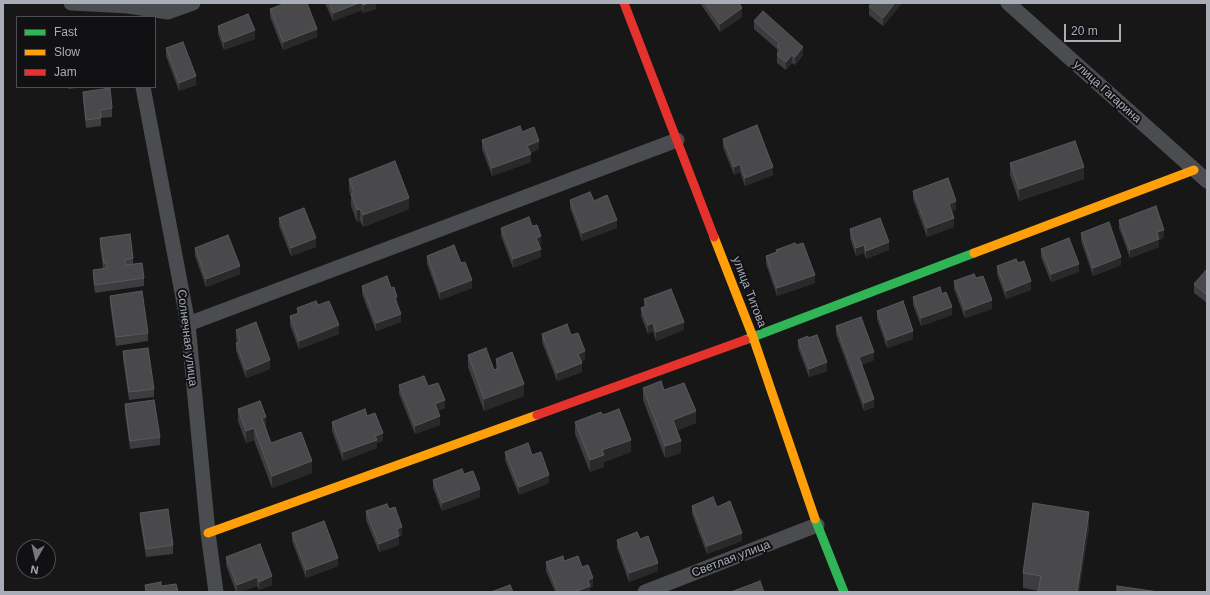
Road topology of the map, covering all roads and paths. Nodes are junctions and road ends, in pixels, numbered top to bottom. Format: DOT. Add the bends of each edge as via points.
graph roads {
  1 [pos="71,3"];
  2 [pos="193,3"];
  3 [pos="624,3"];
  4 [pos="1008,3"];
  5 [pos="129,9"];
  6 [pos="143,88"];
  7 [pos="677,140"];
  8 [pos="1194,170"];
  9 [pos="1207,181"];
  10 [pos="188,324"];
  11 [pos="753,337"];
  12 [pos="817,525"];
  13 [pos="208,532"];
  14 [pos="216,592"];
  15 [pos="645,592"];
  16 [pos="844,592"];
  1 -- 5 [label="street"];
  2 -- 5 [label="street" via="168,12"];
  3 -- 7 [label="street, улица Титова"];
  4 -- 8 [label="street, улица Гагарина"];
  6 -- 10 [label="street, Солнечная улица"];
  7 -- 10 [label="street"];
  7 -- 11 [label="street, улица Титова"];
  8 -- 9 [label="street, улица Гагарина"];
  8 -- 11 [label="street"];
  10 -- 13 [label="street, Солнечная улица"];
  11 -- 12 [label="street, улица Титова"];
  11 -- 13 [label="street"];
  12 -- 15 [label="street, Светлая улица"];
  12 -- 16 [label="street, улица Титова"];
  13 -- 14 [label="street, Солнечная улица"];
}
